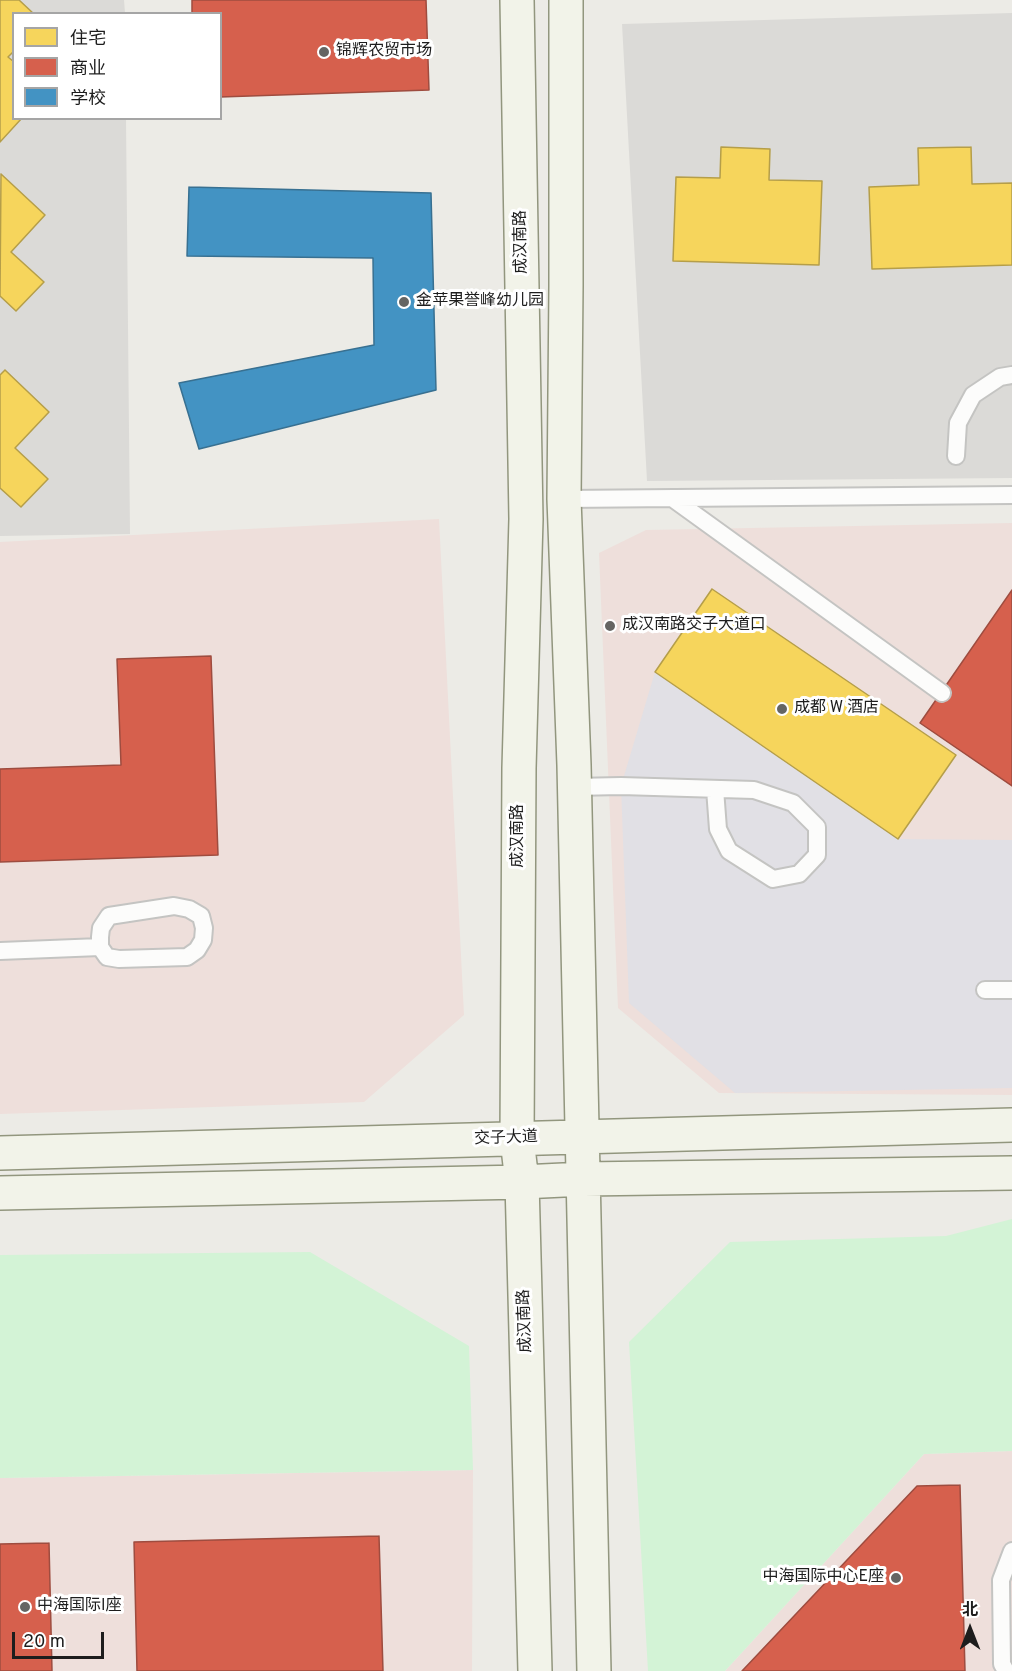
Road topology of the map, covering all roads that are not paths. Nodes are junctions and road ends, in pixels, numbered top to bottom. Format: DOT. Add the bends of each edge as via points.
graph roads {
  1 [pos="517,0"];
  2 [pos="566,0"];
  3 [pos="1012,375"];
  4 [pos="956,456"];
  5 [pos="1012,495"];
  6 [pos="672,498"];
  7 [pos="564,499"];
  8 [pos="942,693"];
  9 [pos="574,787"];
  10 [pos="715,789"];
  11 [pos="100,947"];
  12 [pos="0,951"];
  13 [pos="985,990"];
  14 [pos="1012,990"];
  15 [pos="1012,1125"];
  16 [pos="582,1137"];
  17 [pos="517,1139"];
  18 [pos="0,1154"];
  19 [pos="1012,1173"];
  20 [pos="584,1179"];
  21 [pos="522,1182"];
  22 [pos="0,1193"];
  23 [pos="1012,1551"];
  24 [pos="536,1671"];
  25 [pos="594,1671"];
  26 [pos="1006,1671"];
  1 -- 17 [label="main road, 成汉南路" via="526,519 519,768"];
  2 -- 7 [label="main road"];
  3 -- 4 [label="lane" via="1000,376 973,395 958,423"];
  5 -- 6 [label="lane"];
  6 -- 7 [label="lane"];
  6 -- 8 [label="lane"];
  7 -- 9 [label="main road"];
  9 -- 10 [label="lane"];
  9 -- 16 [label="main road"];
  10 -- 10 [label="lane" via="754,790 793,803 817,828 817,855 799,874 773,879 729,851 718,829"];
  11 -- 11 [label="lane" via="107,957 119,959 187,957 203,940 204,928 201,916 174,906 109,916 101,928"];
  11 -- 12 [label="lane"];
  13 -- 14 [label="lane"];
  15 -- 16 [label="main road, 交子大道"];
  16 -- 17 [label="main road, 交子大道"];
  16 -- 20 [label="main road"];
  17 -- 18 [label="main road, 交子大道"];
  17 -- 21 [label="main road, 成汉南路"];
  19 -- 20 [label="main road"];
  20 -- 21 [label="main road"];
  20 -- 25 [label="main road"];
  21 -- 22 [label="main road"];
  21 -- 24 [label="main road, 成汉南路"];
  23 -- 26 [label="lane" via="1001,1580 1002,1664"];
}
